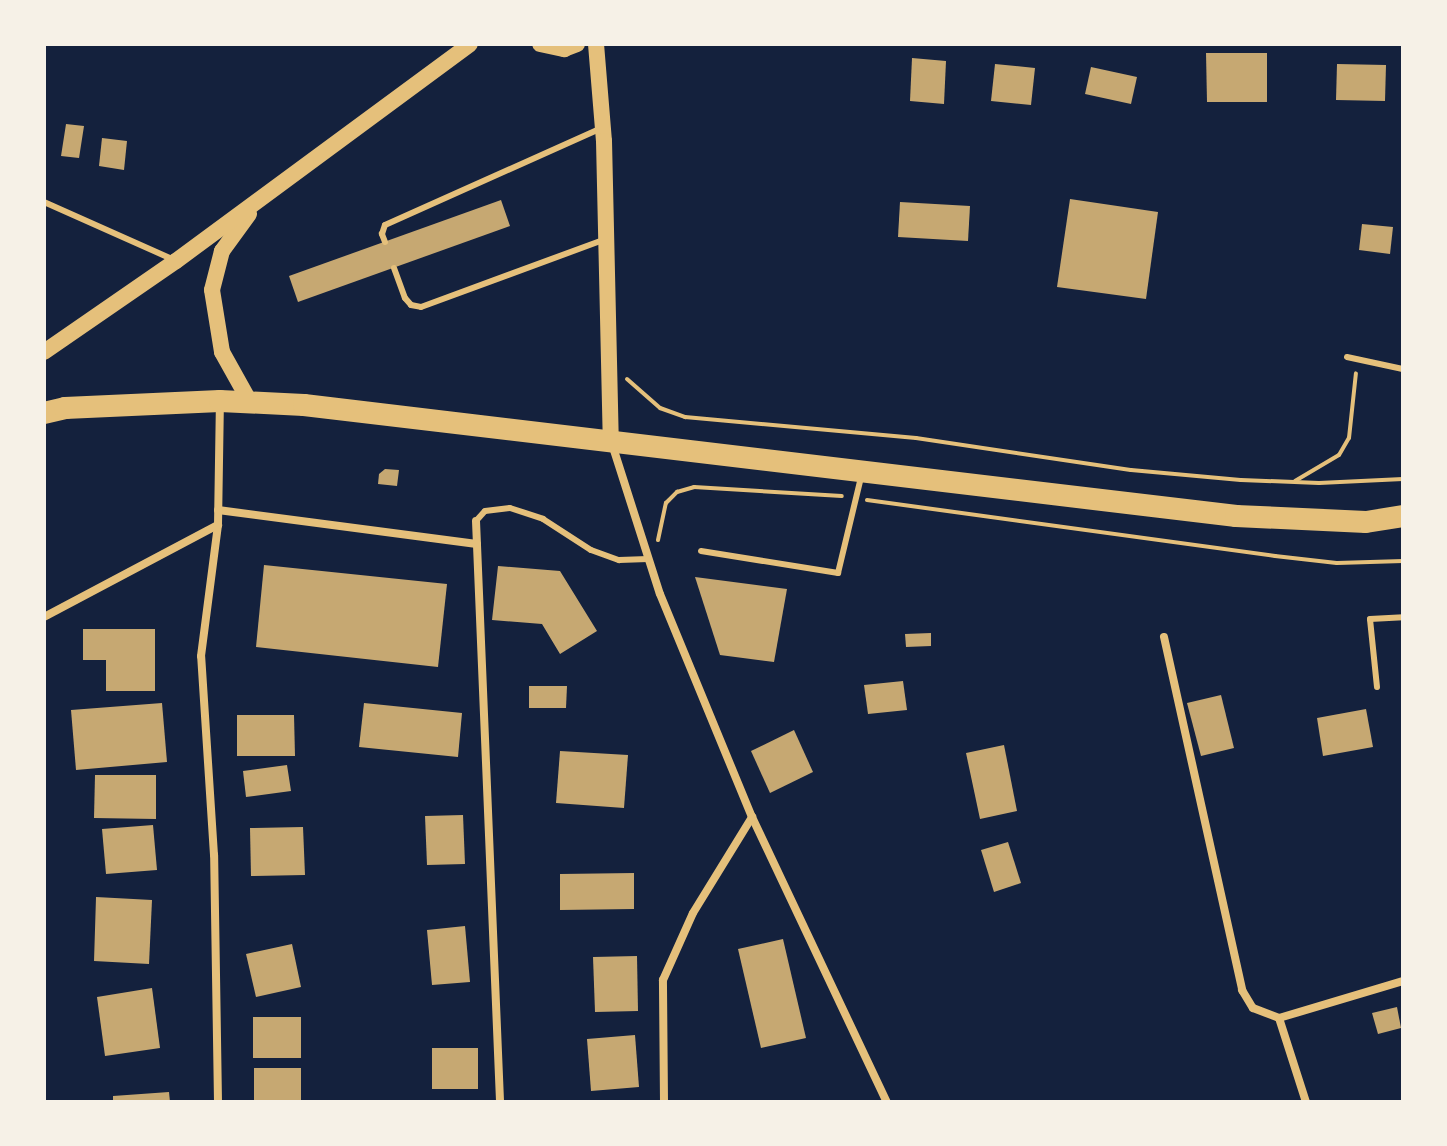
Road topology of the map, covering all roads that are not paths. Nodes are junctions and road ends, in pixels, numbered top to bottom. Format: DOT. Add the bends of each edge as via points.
graph roads {
  1 [pos="470,44"];
  2 [pos="540,44"];
  3 [pos="577,44"];
  4 [pos="596,44"];
  5 [pos="602,128"];
  6 [pos="282,182"];
  7 [pos="44,202"];
  8 [pos="606,239"];
  9 [pos="385,242"];
  10 [pos="176,261"];
  11 [pos="394,268"];
  12 [pos="44,352"];
  13 [pos="1347,357"];
  14 [pos="1403,369"];
  15 [pos="220,401"];
  16 [pos="250,402"];
  17 [pos="44,413"];
  18 [pos="611,439"];
  19 [pos="863,470"];
  20 [pos="218,510"];
  21 [pos="1403,516"];
  22 [pos="476,521"];
  23 [pos="218,525"];
  24 [pos="477,544"];
  25 [pos="701,551"];
  26 [pos="648,559"];
  27 [pos="44,617"];
  28 [pos="1403,617"];
  29 [pos="1164,637"];
  30 [pos="1377,687"];
  31 [pos="752,817"];
  32 [pos="1403,981"];
  33 [pos="1279,1018"];
  34 [pos="218,1102"];
  35 [pos="500,1102"];
  36 [pos="664,1102"];
  37 [pos="887,1102"];
  38 [pos="1306,1102"];
  1 -- 6 [label="main road"];
  2 -- 3 [label="main road" via="564,49"];
  4 -- 5 [label="main road"];
  5 -- 8 [label="main road"];
  5 -- 9 [label="lane" via="385,225"];
  6 -- 10 [label="main road"];
  6 -- 16 [label="main road" via="241,221 222,251 212,290 222,352"];
  7 -- 10 [label="lane"];
  8 -- 11 [label="lane" via="421,307 405,298"];
  8 -- 18 [label="main road"];
  10 -- 12 [label="main road"];
  13 -- 14 [label="lane"];
  15 -- 16 [label="highway"];
  15 -- 17 [label="highway"];
  15 -- 20 [label="street"];
  16 -- 18 [label="highway"];
  18 -- 19 [label="highway"];
  18 -- 26 [label="street"];
  19 -- 21 [label="highway" via="1236,516 1366,522"];
  19 -- 25 [label="lane" via="838,573"];
  20 -- 23 [label="street"];
  20 -- 24 [label="street"];
  22 -- 24 [label="street"];
  22 -- 26 [label="lane" via="485,511 510,508 543,519 591,550 619,560"];
  23 -- 27 [label="street"];
  23 -- 34 [label="street" via="201,656 214,855"];
  24 -- 35 [label="street"];
  26 -- 31 [label="street"];
  28 -- 30 [label="lane" via="1370,619"];
  29 -- 33 [label="street" via="1242,990 1253,1008"];
  31 -- 36 [label="street" via="693,913 663,980"];
  31 -- 37 [label="street"];
  32 -- 33 [label="street"];
  33 -- 38 [label="street"];
}
